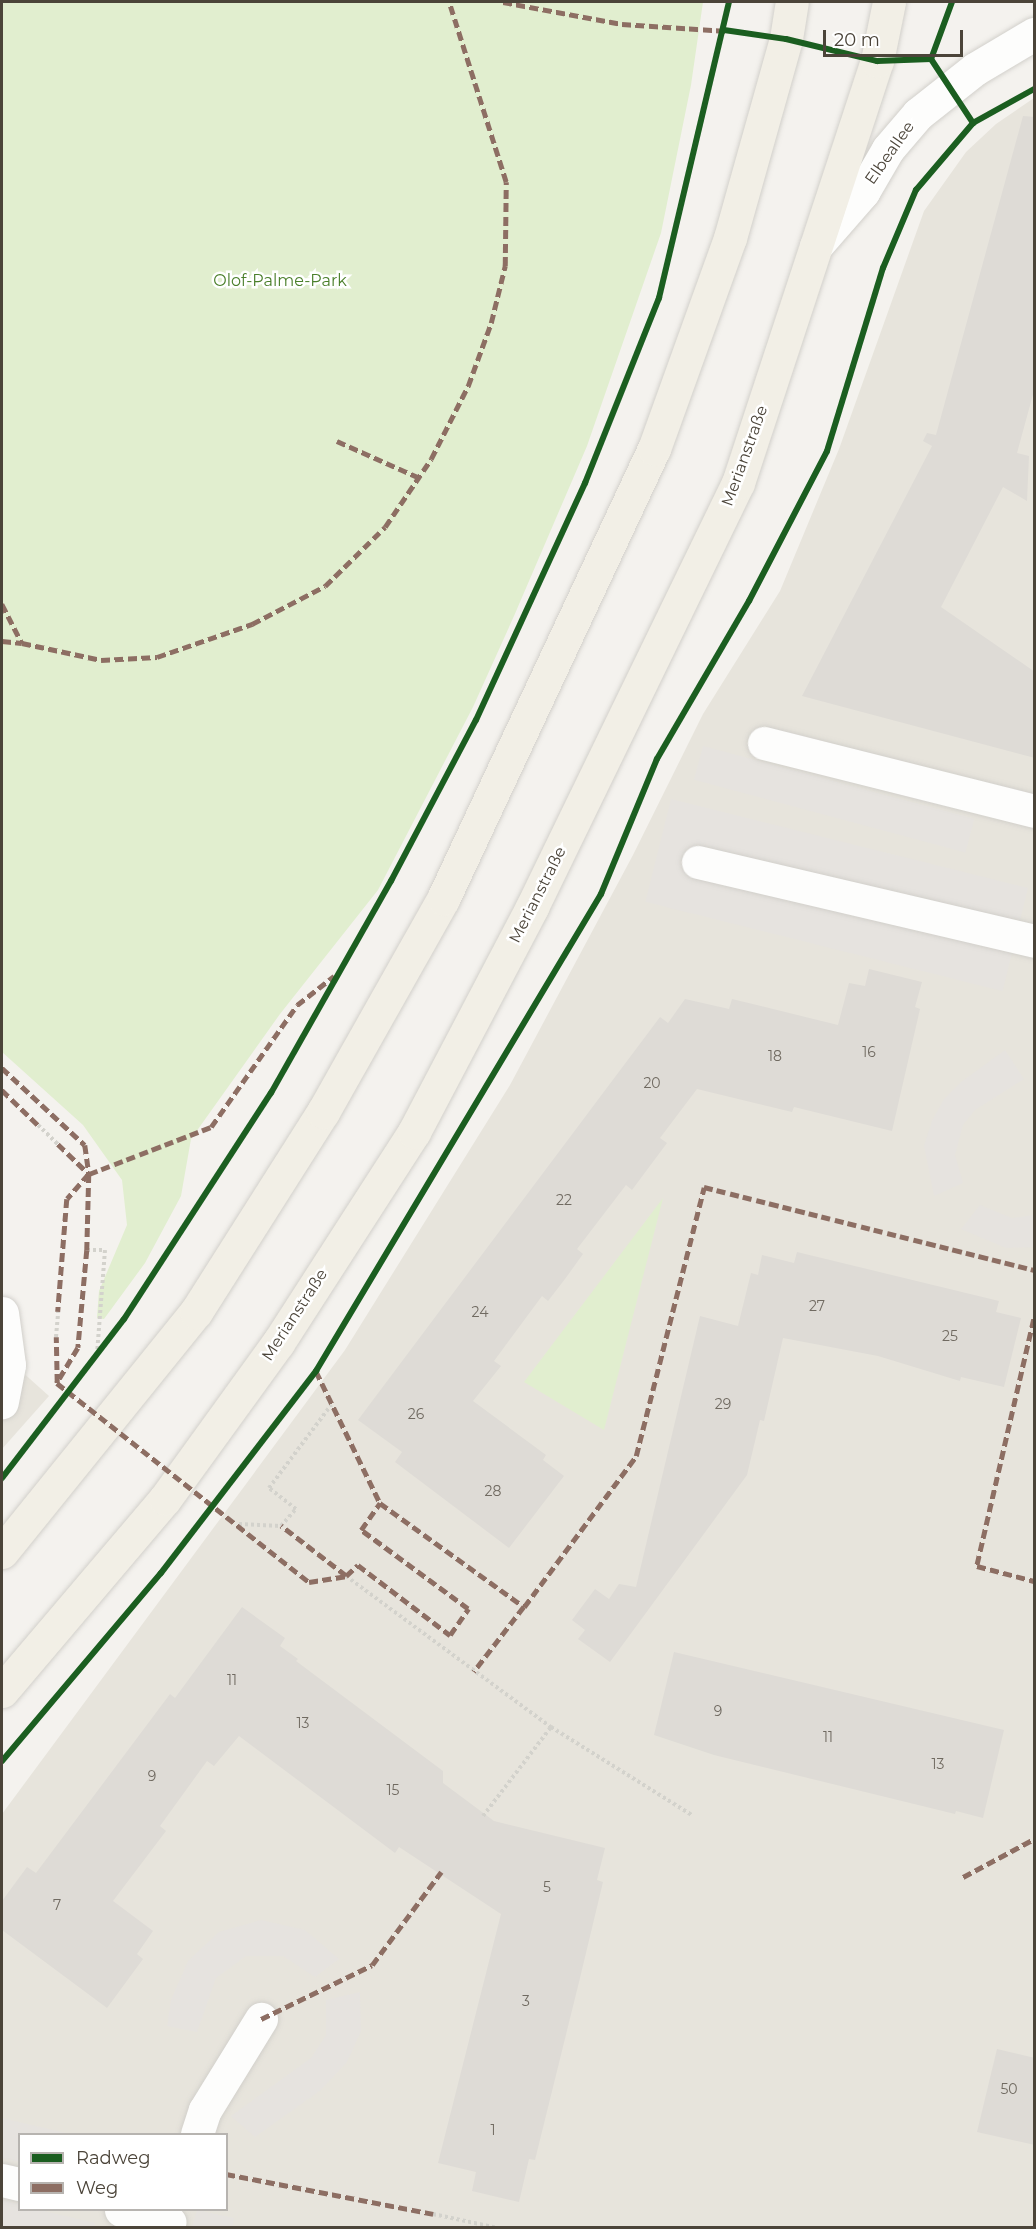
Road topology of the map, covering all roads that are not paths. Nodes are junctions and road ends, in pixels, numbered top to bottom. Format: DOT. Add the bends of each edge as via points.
graph roads {
  1 [pos="792,2"];
  2 [pos="889,2"];
  3 [pos="1035,34"];
  4 [pos="816,246"];
  5 [pos="764,743"];
  6 [pos="1035,811"];
  7 [pos="698,862"];
  8 [pos="1035,941"];
  9 [pos="2,1313"];
  10 [pos="2,1402"];
  11 [pos="2,1552"];
  12 [pos="2,1691"];
  13 [pos="261,2019"];
  14 [pos="197,2133"];
  15 [pos="2,2180"];
  16 [pos="18,2184"];
  17 [pos="127,2211"];
  18 [pos="171,2220"];
  1 -- 11 [label="main road" via="786,39 730,238 654,449 443,899 323,1112 196,1312"];
  2 -- 4 [label="main road, Merianstraße" via="877,61"];
  3 -- 4 [label="street, Elbeallee" via="975,69 918,114 888,149 863,192"];
  4 -- 12 [label="main road, Merianstraße" via="738,483 532,907 414,1132 278,1343 165,1499"];
  5 -- 6 [label="street"];
  7 -- 8 [label="street"];
  9 -- 10 [label="street" via="9,1365"];
  13 -- 14 [label="street" via="205,2110"];
  15 -- 16 [label="street"];
  17 -- 18 [label="street"];
}
